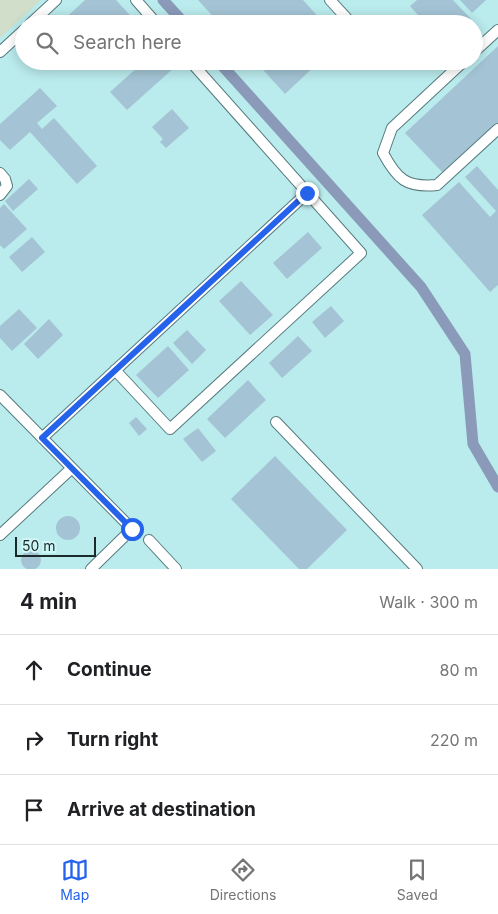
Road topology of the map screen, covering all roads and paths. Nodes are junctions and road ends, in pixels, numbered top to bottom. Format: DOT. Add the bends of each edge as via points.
graph roads {
  1 [pos="56,0"];
  2 [pos="136,0"];
  3 [pos="330,0"];
  4 [pos="40,15"];
  5 [pos="149,15"];
  6 [pos="344,15"];
  7 [pos="498,30"];
  8 [pos="15,38"];
  9 [pos="483,44"];
  10 [pos="0,52"];
  11 [pos="198,70"];
  12 [pos="454,70"];
  13 [pos="498,129"];
  14 [pos="0,173"];
  15 [pos="307,193"];
  16 [pos="0,195"];
  17 [pos="116,370"];
  18 [pos="0,395"];
  19 [pos="276,422"];
  20 [pos="42,438"];
  21 [pos="72,468"];
  22 [pos="0,535"];
  23 [pos="149,540"];
  24 [pos="91,569"];
  25 [pos="176,569"];
  26 [pos="417,569"];
  1 -- 4 [label="lane"];
  2 -- 5 [label="lane"];
  3 -- 6 [label="lane"];
  7 -- 9 [label="lane"];
  8 -- 10 [label="lane"];
  11 -- 15 [label="lane"];
  12 -- 13 [label="lane" via="392,128 383,153 393,170 410,184 437,185"];
  14 -- 16 [label="lane" via="7,186"];
  15 -- 17 [label="lane"];
  15 -- 17 [label="lane" via="361,253 354,260 170,429"];
  17 -- 20 [label="lane"];
  18 -- 20 [label="lane"];
  19 -- 26 [label="lane"];
  20 -- 21 [label="lane"];
  21 -- 22 [label="lane"];
  21 -- 24 [label="lane" via="132,529"];
  23 -- 25 [label="lane"];
}
